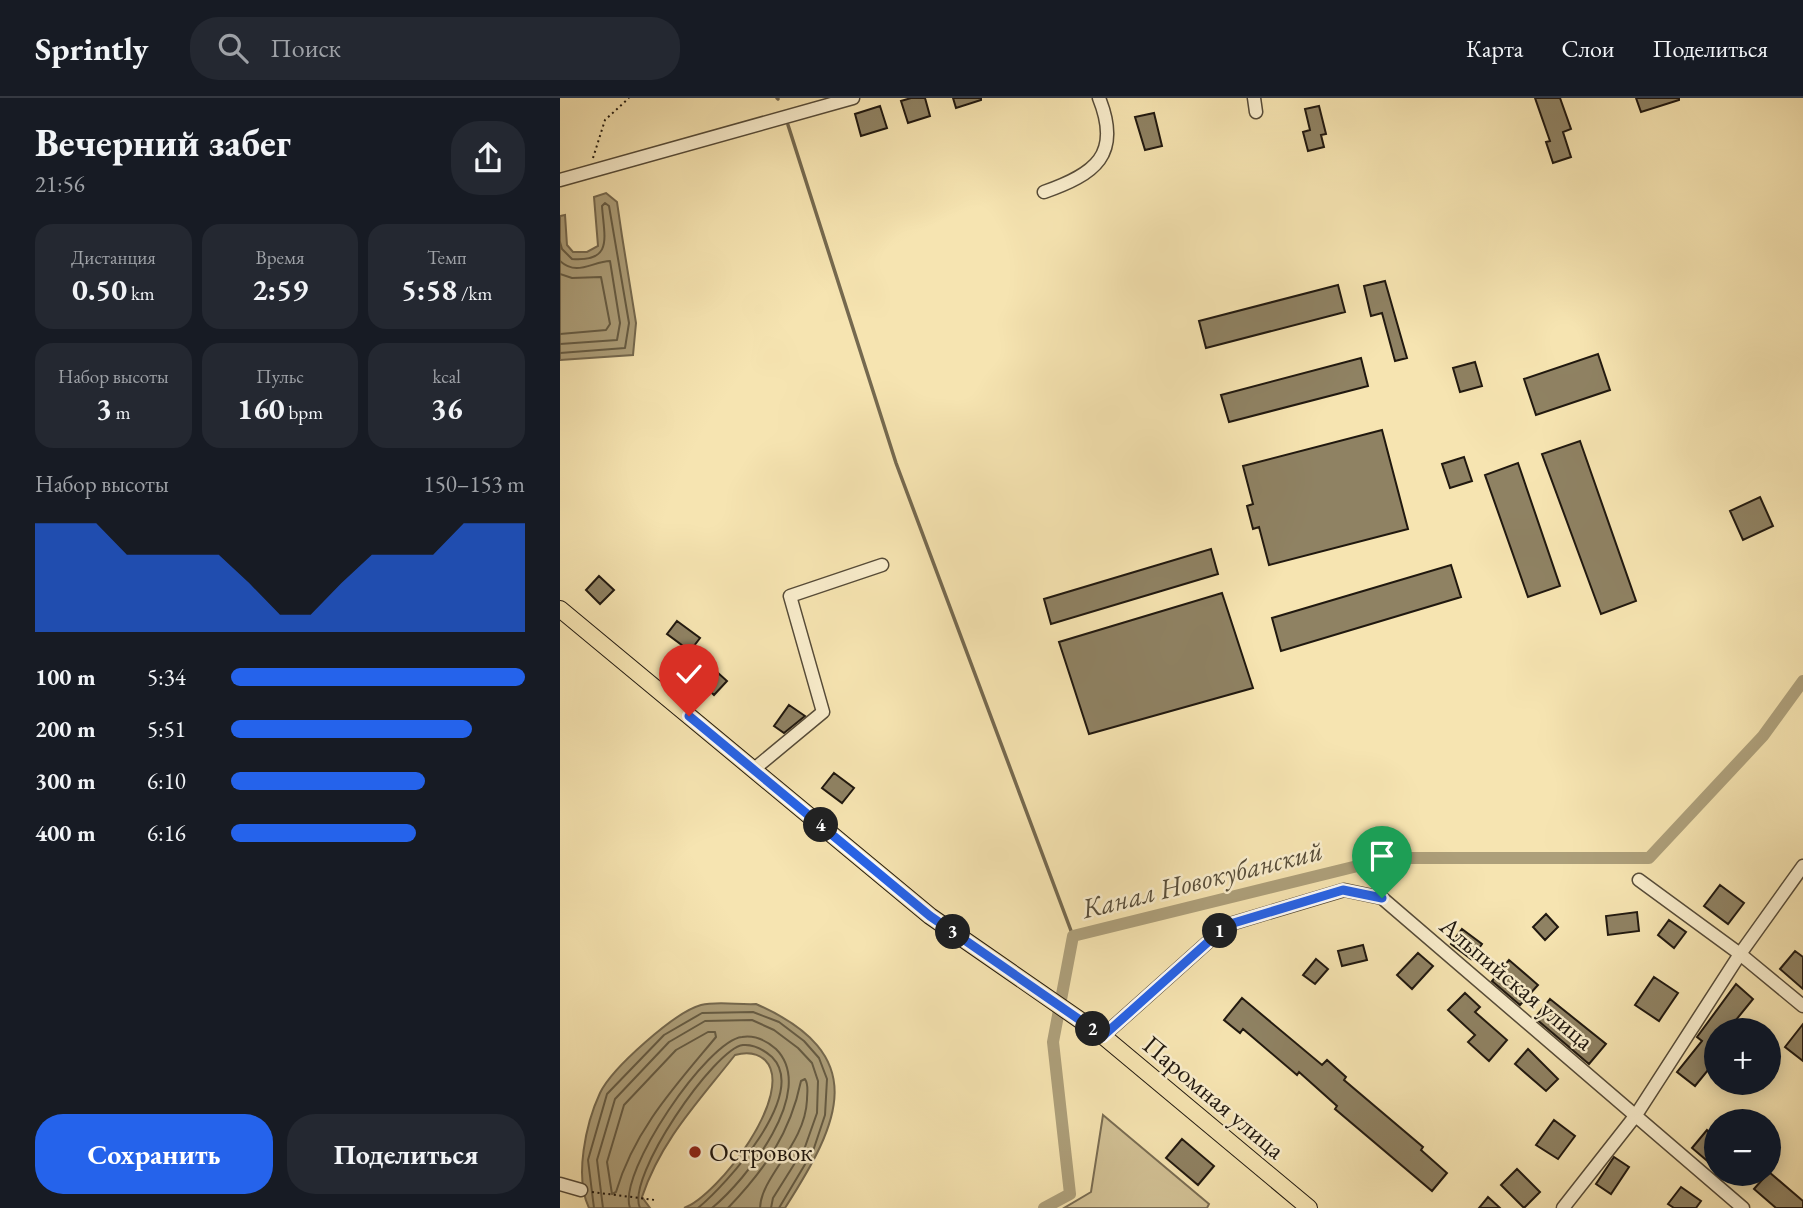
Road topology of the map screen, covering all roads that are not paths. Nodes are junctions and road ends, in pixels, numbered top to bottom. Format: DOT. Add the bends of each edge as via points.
graph roads {
  1 [pos="853,98"];
  2 [pos="1099,98"];
  3 [pos="1254,98"];
  4 [pos="1256,112"];
  5 [pos="560,180"];
  6 [pos="1044,192"];
  7 [pos="882,565"];
  8 [pos="560,609"];
  9 [pos="753,769"];
  10 [pos="1803,866"];
  11 [pos="1639,880"];
  12 [pos="1740,954"];
  13 [pos="1803,1006"];
  14 [pos="1096,1032"];
  15 [pos="1636,1115"];
  16 [pos="560,1184"];
  17 [pos="581,1190"];
  18 [pos="1310,1208"];
  19 [pos="1563,1208"];
  20 [pos="1744,1208"];
  1 -- 5 [label="street"];
  2 -- 6 [label="street" via="1107,117 1109,145 1093,166 1071,182"];
  3 -- 4 [label="street"];
  7 -- 9 [label="street" via="790,596 823,712"];
  8 -- 9 [label="main road, Паромная улица"];
  9 -- 14 [label="main road, Паромная улица" via="930,916"];
  10 -- 12 [label="street"];
  11 -- 12 [label="street"];
  12 -- 13 [label="street"];
  12 -- 15 [label="street"];
  14 -- 15 [label="street, Альпийская улица" via="1227,925 1343,890 1382,898"];
  14 -- 18 [label="main road, Паромная улица"];
  15 -- 19 [label="street"];
  15 -- 20 [label="street, Альпийская улица"];
  16 -- 17 [label="street"];
}
